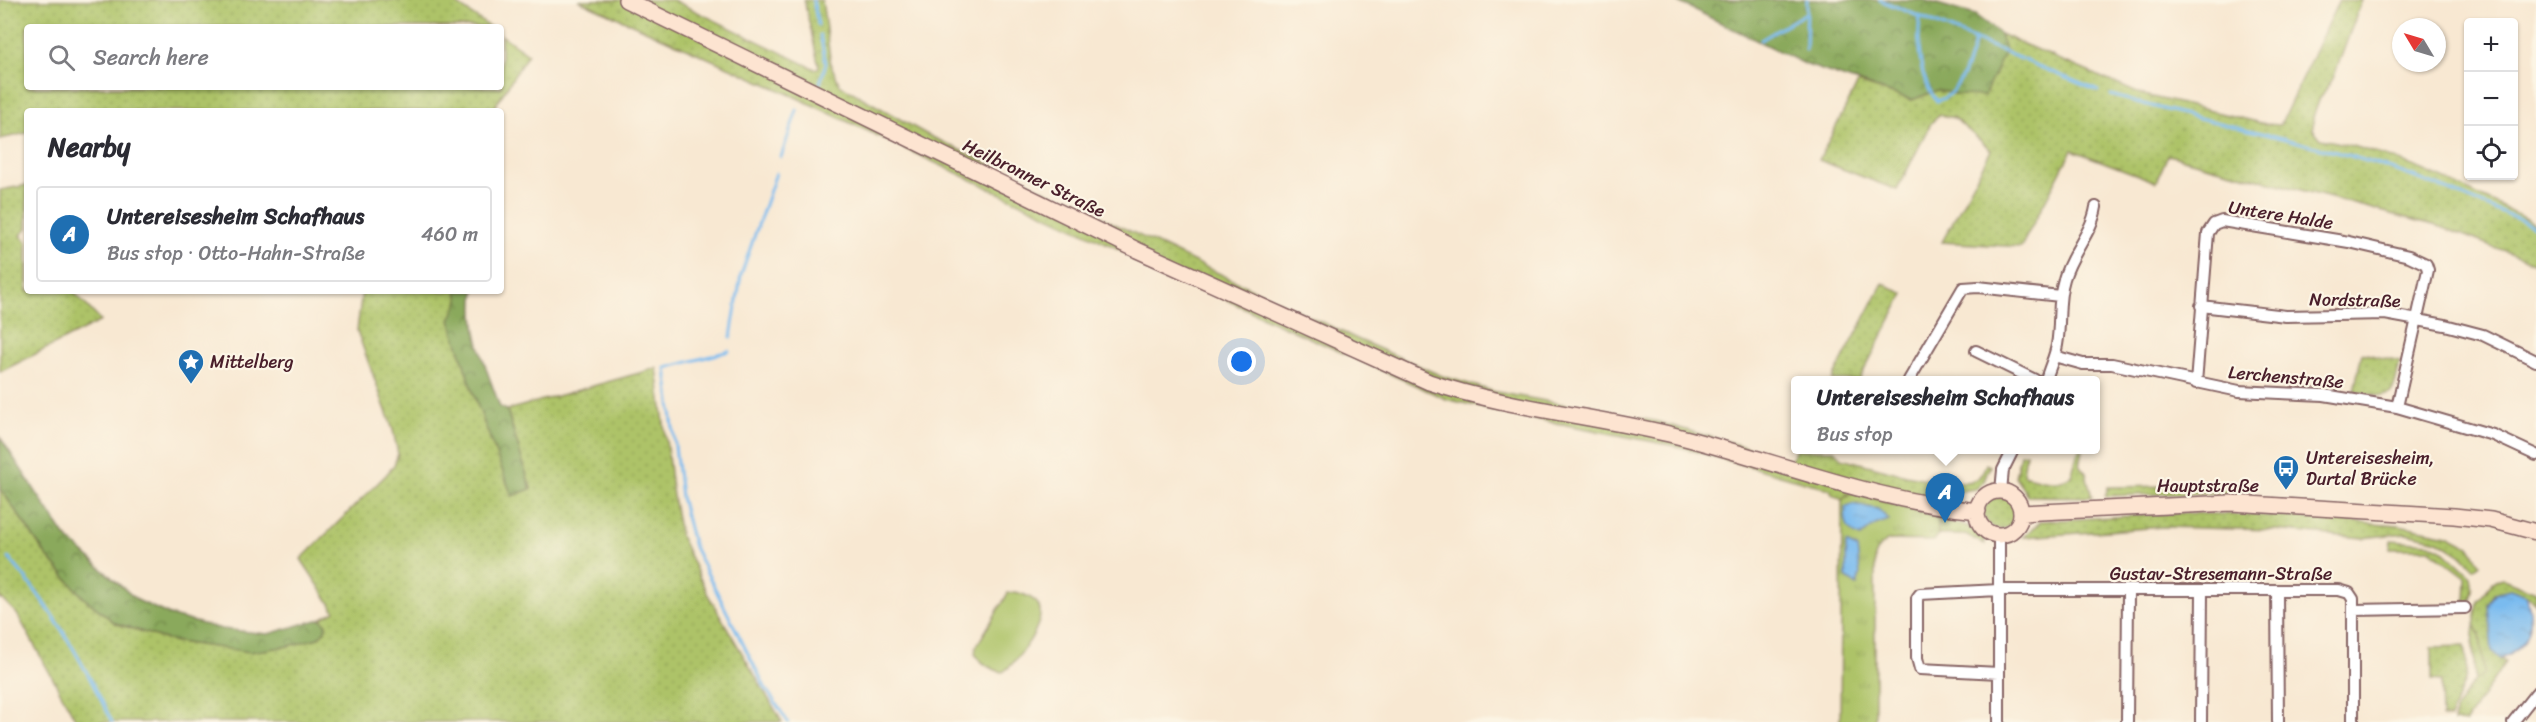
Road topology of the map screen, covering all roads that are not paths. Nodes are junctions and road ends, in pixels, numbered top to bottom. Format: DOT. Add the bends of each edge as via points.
graph roads {
  1 [pos="626,0"];
  2 [pos="2096,207"];
  3 [pos="2060,296"];
  4 [pos="2201,306"];
  5 [pos="2417,319"];
  6 [pos="1976,351"];
  7 [pos="2054,356"];
  8 [pos="2536,361"];
  9 [pos="1912,376"];
  10 [pos="2025,376"];
  11 [pos="2048,376"];
  12 [pos="2196,383"];
  13 [pos="2397,407"];
  14 [pos="2011,454"];
  15 [pos="2536,455"];
  16 [pos="2001,490"];
  17 [pos="1978,511"];
  18 [pos="2022,513"];
  19 [pos="2536,532"];
  20 [pos="1999,535"];
  21 [pos="1999,590"];
  22 [pos="2202,591"];
  23 [pos="2277,591"];
  24 [pos="2128,592"];
  25 [pos="2465,608"];
  26 [pos="2354,610"];
  27 [pos="1999,673"];
  28 [pos="2536,693"];
  29 [pos="1999,722"];
  30 [pos="2127,722"];
  31 [pos="2201,722"];
  32 [pos="2278,722"];
  33 [pos="2353,722"];
  34 [pos="2513,722"];
  1 -- 17 [label="main road, Heilbronner Straße" via="1126,245 1429,382 1474,397 1669,434 1884,495"];
  2 -- 3 [label="street" via="2091,226 2064,278"];
  3 -- 7 [label="street"];
  3 -- 9 [label="street" via="1963,288"];
  4 -- 5 [label="street, Nordstraße" via="2286,316 2343,313"];
  4 -- 5 [label="street, Untere Halde" via="2208,233 2222,221 2349,242 2423,261 2428,266"];
  4 -- 12 [label="street, Untere Halde"];
  5 -- 8 [label="street, Nordstraße" via="2483,335"];
  5 -- 13 [label="street"];
  6 -- 10 [label="street"];
  7 -- 11 [label="street"];
  7 -- 12 [label="street, Lerchenstraße"];
  12 -- 13 [label="street, Lerchenstraße" via="2240,391 2339,397"];
  13 -- 15 [label="street, Lerchenstraße" via="2493,435"];
  14 -- 16 [label="street" via="2003,470"];
  16 -- 17 [label="main road" via="1986,495"];
  16 -- 18 [label="main road" via="2015,497"];
  17 -- 20 [label="main road" via="1986,530"];
  18 -- 19 [label="main road, Hauptstraße" via="2231,504 2454,516 2491,520"];
  18 -- 20 [label="main road" via="2017,526"];
  20 -- 21 [label="street"];
  21 -- 24 [label="street, Gustav-Stresemann-Straße"];
  21 -- 27 [label="street"];
  21 -- 27 [label="street, Gustav-Stresemann-Straße" via="1920,594 1917,598 1920,669"];
  22 -- 23 [label="street, Gustav-Stresemann-Straße"];
  22 -- 24 [label="street, Gustav-Stresemann-Straße"];
  22 -- 31 [label="street"];
  23 -- 26 [label="street, Gustav-Stresemann-Straße" via="2346,591 2353,599"];
  23 -- 32 [label="street"];
  24 -- 30 [label="street"];
  25 -- 26 [label="street"];
  26 -- 33 [label="street"];
  27 -- 29 [label="street"];
  28 -- 34 [label="street"];
}
